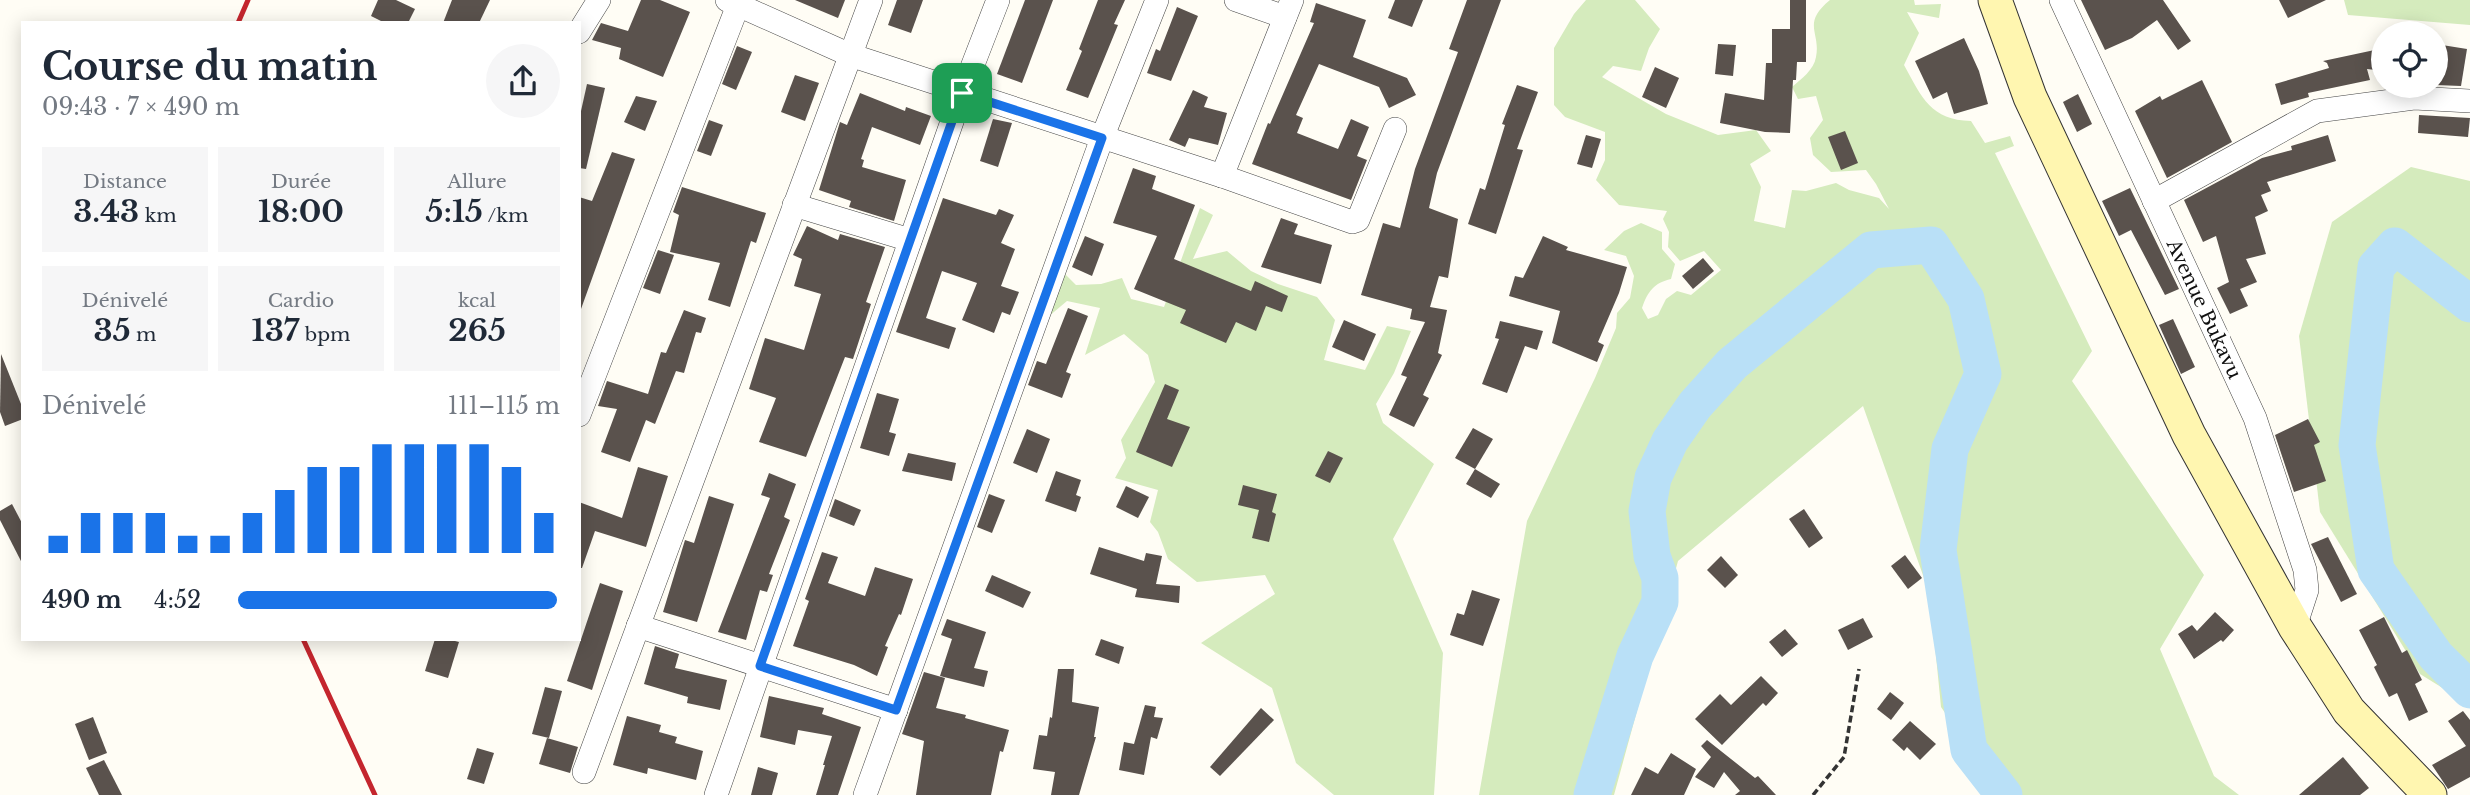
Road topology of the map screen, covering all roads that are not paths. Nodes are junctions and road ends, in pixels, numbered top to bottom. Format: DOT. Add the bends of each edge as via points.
graph roads {
  1 [pos="598,0"];
  2 [pos="871,0"];
  3 [pos="998,0"];
  4 [pos="1157,0"];
  5 [pos="1236,0"];
  6 [pos="1995,0"];
  7 [pos="2061,0"];
  8 [pos="735,1"];
  9 [pos="1289,9"];
  10 [pos="581,29"];
  11 [pos="850,55"];
  12 [pos="962,93"];
  13 [pos="2470,101"];
  14 [pos="1395,129"];
  15 [pos="1102,138"];
  16 [pos="1222,176"];
  17 [pos="2154,201"];
  18 [pos="794,205"];
  19 [pos="910,240"];
  20 [pos="581,410"];
  21 [pos="638,626"];
  22 [pos="2295,627"];
  23 [pos="760,666"];
  24 [pos="896,710"];
  25 [pos="584,772"];
  26 [pos="716,795"];
  27 [pos="865,795"];
  28 [pos="2430,795"];
  1 -- 10 [label="street"];
  2 -- 11 [label="street"];
  3 -- 12 [label="street"];
  4 -- 15 [label="street"];
  5 -- 9 [label="street"];
  6 -- 22 [label="street" via="2030,97 2189,435"];
  7 -- 17 [label="street, Avenue Bukavu"];
  8 -- 11 [label="street"];
  8 -- 20 [label="street"];
  9 -- 16 [label="street"];
  11 -- 12 [label="street"];
  11 -- 18 [label="street"];
  12 -- 15 [label="street"];
  12 -- 19 [label="street"];
  13 -- 17 [label="street" via="2414,98 2317,111"];
  14 -- 16 [label="street" via="1356,221"];
  15 -- 16 [label="street"];
  15 -- 24 [label="street"];
  17 -- 22 [label="street, Avenue Bukavu" via="2255,418 2305,570 2307,590"];
  18 -- 19 [label="street"];
  18 -- 21 [label="street"];
  19 -- 23 [label="street"];
  21 -- 23 [label="street"];
  21 -- 25 [label="street"];
  22 -- 28 [label="street" via="2349,711"];
  23 -- 24 [label="street"];
  23 -- 26 [label="street"];
  24 -- 27 [label="street"];
}
